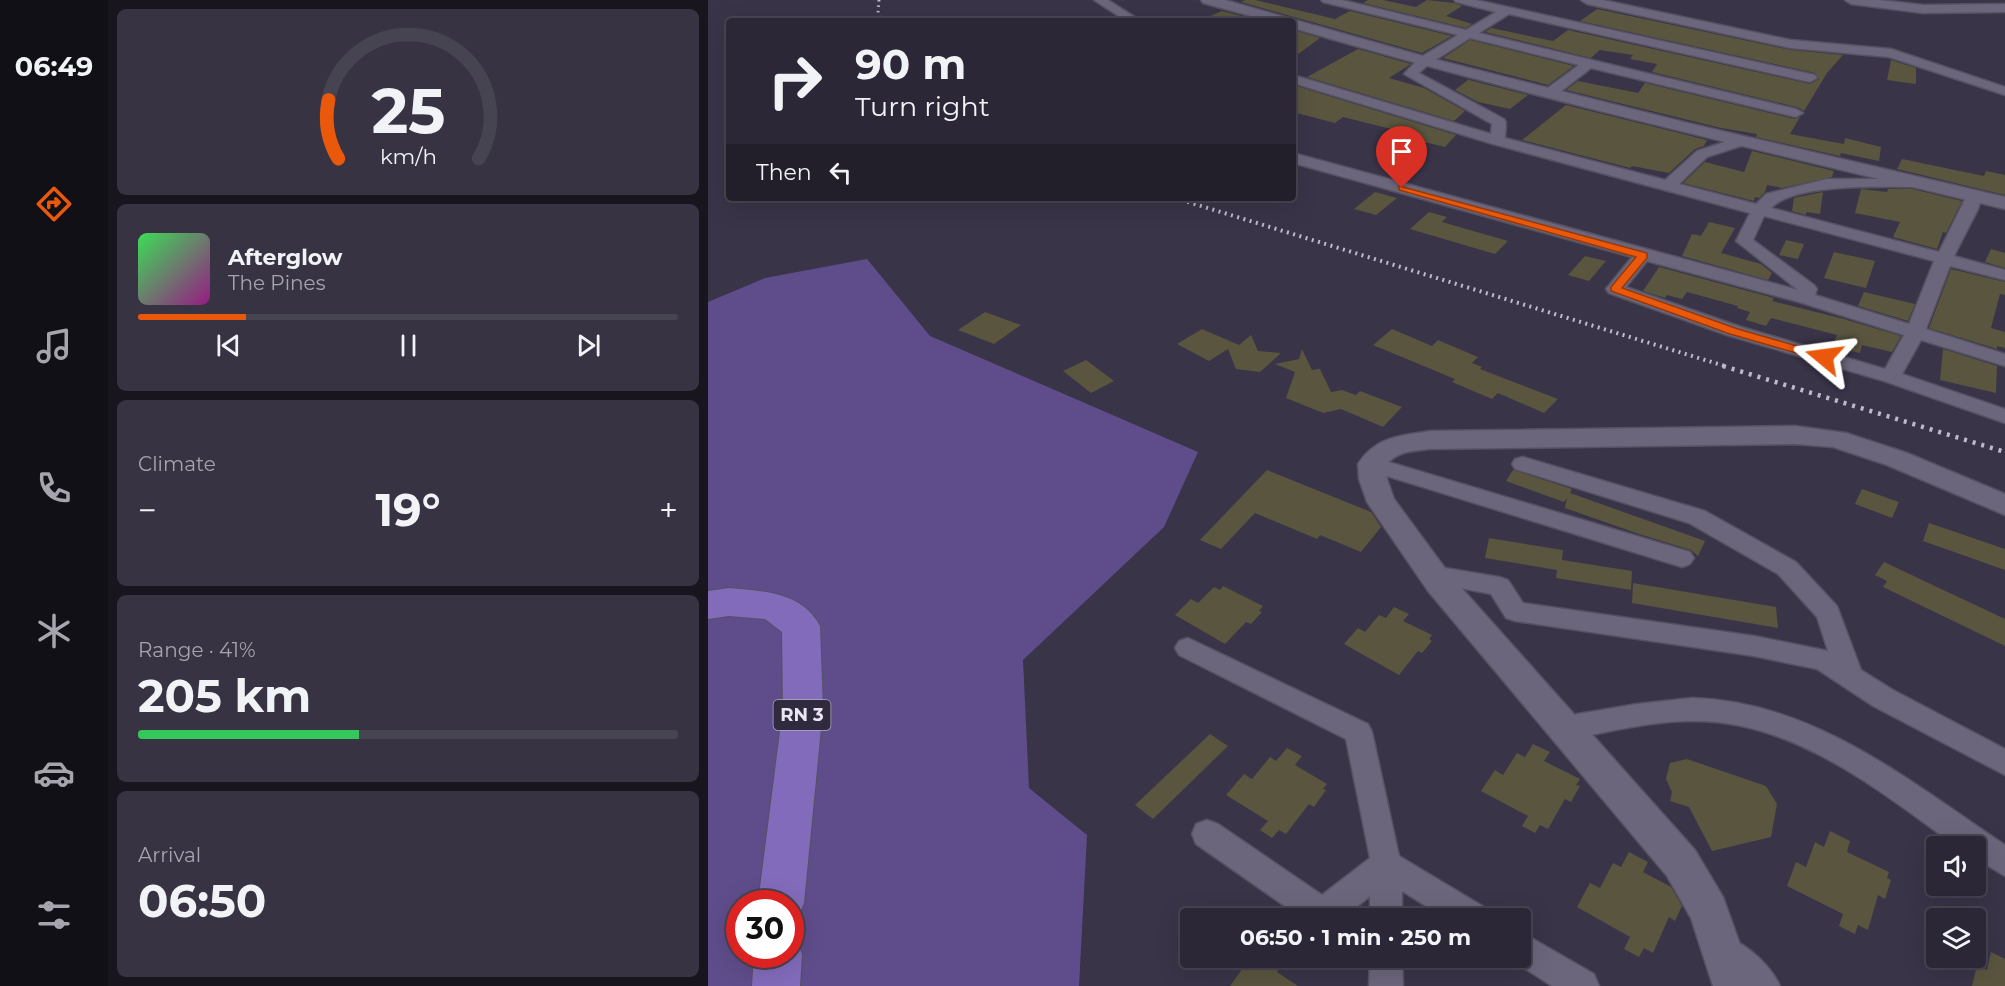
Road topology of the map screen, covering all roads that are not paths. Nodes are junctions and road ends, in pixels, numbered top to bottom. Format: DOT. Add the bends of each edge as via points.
graph roads {
  1 [pos="1100,0"];
  2 [pos="1208,0"];
  3 [pos="1328,0"];
  4 [pos="1460,0"];
  5 [pos="1587,0"];
  6 [pos="1851,0"];
  7 [pos="2005,9"];
  8 [pos="1506,11"];
  9 [pos="1130,18"];
  10 [pos="1276,18"];
  11 [pos="1692,23"];
  12 [pos="1296,24"];
  13 [pos="1468,34"];
  14 [pos="1667,47"];
  15 [pos="1424,61"];
  16 [pos="1589,63"];
  17 [pos="1642,75"];
  18 [pos="1810,78"];
  19 [pos="1296,80"];
  20 [pos="2005,91"];
  21 [pos="1550,93"];
  22 [pos="1796,113"];
  23 [pos="1498,141"];
  24 [pos="1742,141"];
  25 [pos="1296,159"];
  26 [pos="1917,182"];
  27 [pos="1667,187"];
  28 [pos="1974,196"];
  29 [pos="2005,203"];
  30 [pos="1759,211"];
  31 [pos="1643,255"];
  32 [pos="1943,260"];
  33 [pos="2005,275"];
  34 [pos="1805,298"];
  35 [pos="1915,333"];
  36 [pos="2005,360"];
  37 [pos="1890,377"];
  38 [pos="2005,416"];
  39 [pos="1523,464"];
  40 [pos="1372,465"];
  41 [pos="2005,505"];
  42 [pos="1682,558"];
  43 [pos="1433,575"];
  44 [pos="708,605"];
  45 [pos="1188,648"];
  46 [pos="1850,676"];
  47 [pos="1566,728"];
  48 [pos="2005,763"];
  49 [pos="1207,834"];
  50 [pos="2005,862"];
  51 [pos="1386,864"];
  52 [pos="782,890"];
  53 [pos="1386,908"];
  54 [pos="1457,908"];
  55 [pos="1721,946"];
  56 [pos="1531,954"];
  57 [pos="777,968"];
  58 [pos="1386,968"];
  59 [pos="776,986"];
  60 [pos="1386,986"];
  61 [pos="1582,986"];
  62 [pos="1734,986"];
  63 [pos="1763,986"];
  1 -- 9 [label="street"];
  2 -- 10 [label="street"];
  3 -- 13 [label="street"];
  4 -- 8 [label="street"];
  5 -- 11 [label="street"];
  6 -- 7 [label="street" via="1923,9"];
  8 -- 13 [label="street"];
  8 -- 14 [label="street"];
  11 -- 14 [label="street"];
  11 -- 20 [label="street" via="1791,44 1892,53"];
  12 -- 15 [label="street"];
  13 -- 15 [label="street"];
  13 -- 16 [label="street"];
  14 -- 17 [label="street"];
  14 -- 18 [label="street"];
  15 -- 21 [label="street"];
  15 -- 23 [label="street" via="1411,74 1499,122"];
  16 -- 17 [label="street"];
  16 -- 21 [label="street"];
  17 -- 22 [label="street"];
  19 -- 23 [label="street"];
  21 -- 24 [label="street"];
  23 -- 27 [label="street"];
  24 -- 26 [label="street"];
  24 -- 27 [label="street" via="1702,154"];
  25 -- 31 [label="street"];
  26 -- 28 [label="street"];
  26 -- 30 [label="street" via="1827,184 1772,197"];
  27 -- 30 [label="street"];
  28 -- 29 [label="street"];
  28 -- 32 [label="street"];
  30 -- 32 [label="street"];
  30 -- 34 [label="street" via="1744,241 1808,289"];
  31 -- 34 [label="street"];
  31 -- 37 [label="street" via="1615,289 1734,332"];
  32 -- 33 [label="street"];
  32 -- 35 [label="street"];
  34 -- 35 [label="street"];
  35 -- 36 [label="street"];
  35 -- 37 [label="street"];
  37 -- 38 [label="street"];
  39 -- 46 [label="street" via="1697,517 1786,568 1828,613"];
  40 -- 41 [label="street" via="1382,452 1397,445 1430,440 1795,435 1836,439 1898,459"];
  40 -- 42 [label="street"];
  40 -- 43 [label="street" via="1381,502"];
  43 -- 46 [label="street" via="1499,586 1515,611 1754,646 1824,660"];
  43 -- 47 [label="street"];
  44 -- 52 [label="main road, RN 3" via="729,602 773,606 801,626 803,708"];
  45 -- 51 [label="street" via="1358,732"];
  46 -- 48 [label="street" via="1883,698"];
  47 -- 50 [label="street" via="1672,711 1710,710 1775,721 1838,749"];
  47 -- 55 [label="street" via="1682,863 1709,911"];
  49 -- 51 [label="street" via="1323,914"];
  51 -- 53 [label="street"];
  51 -- 54 [label="street"];
  55 -- 62 [label="street"];
  55 -- 63 [label="street"];
  56 -- 61 [label="street"];
  57 -- 59 [label="main road"];
  58 -- 60 [label="street"];
}
